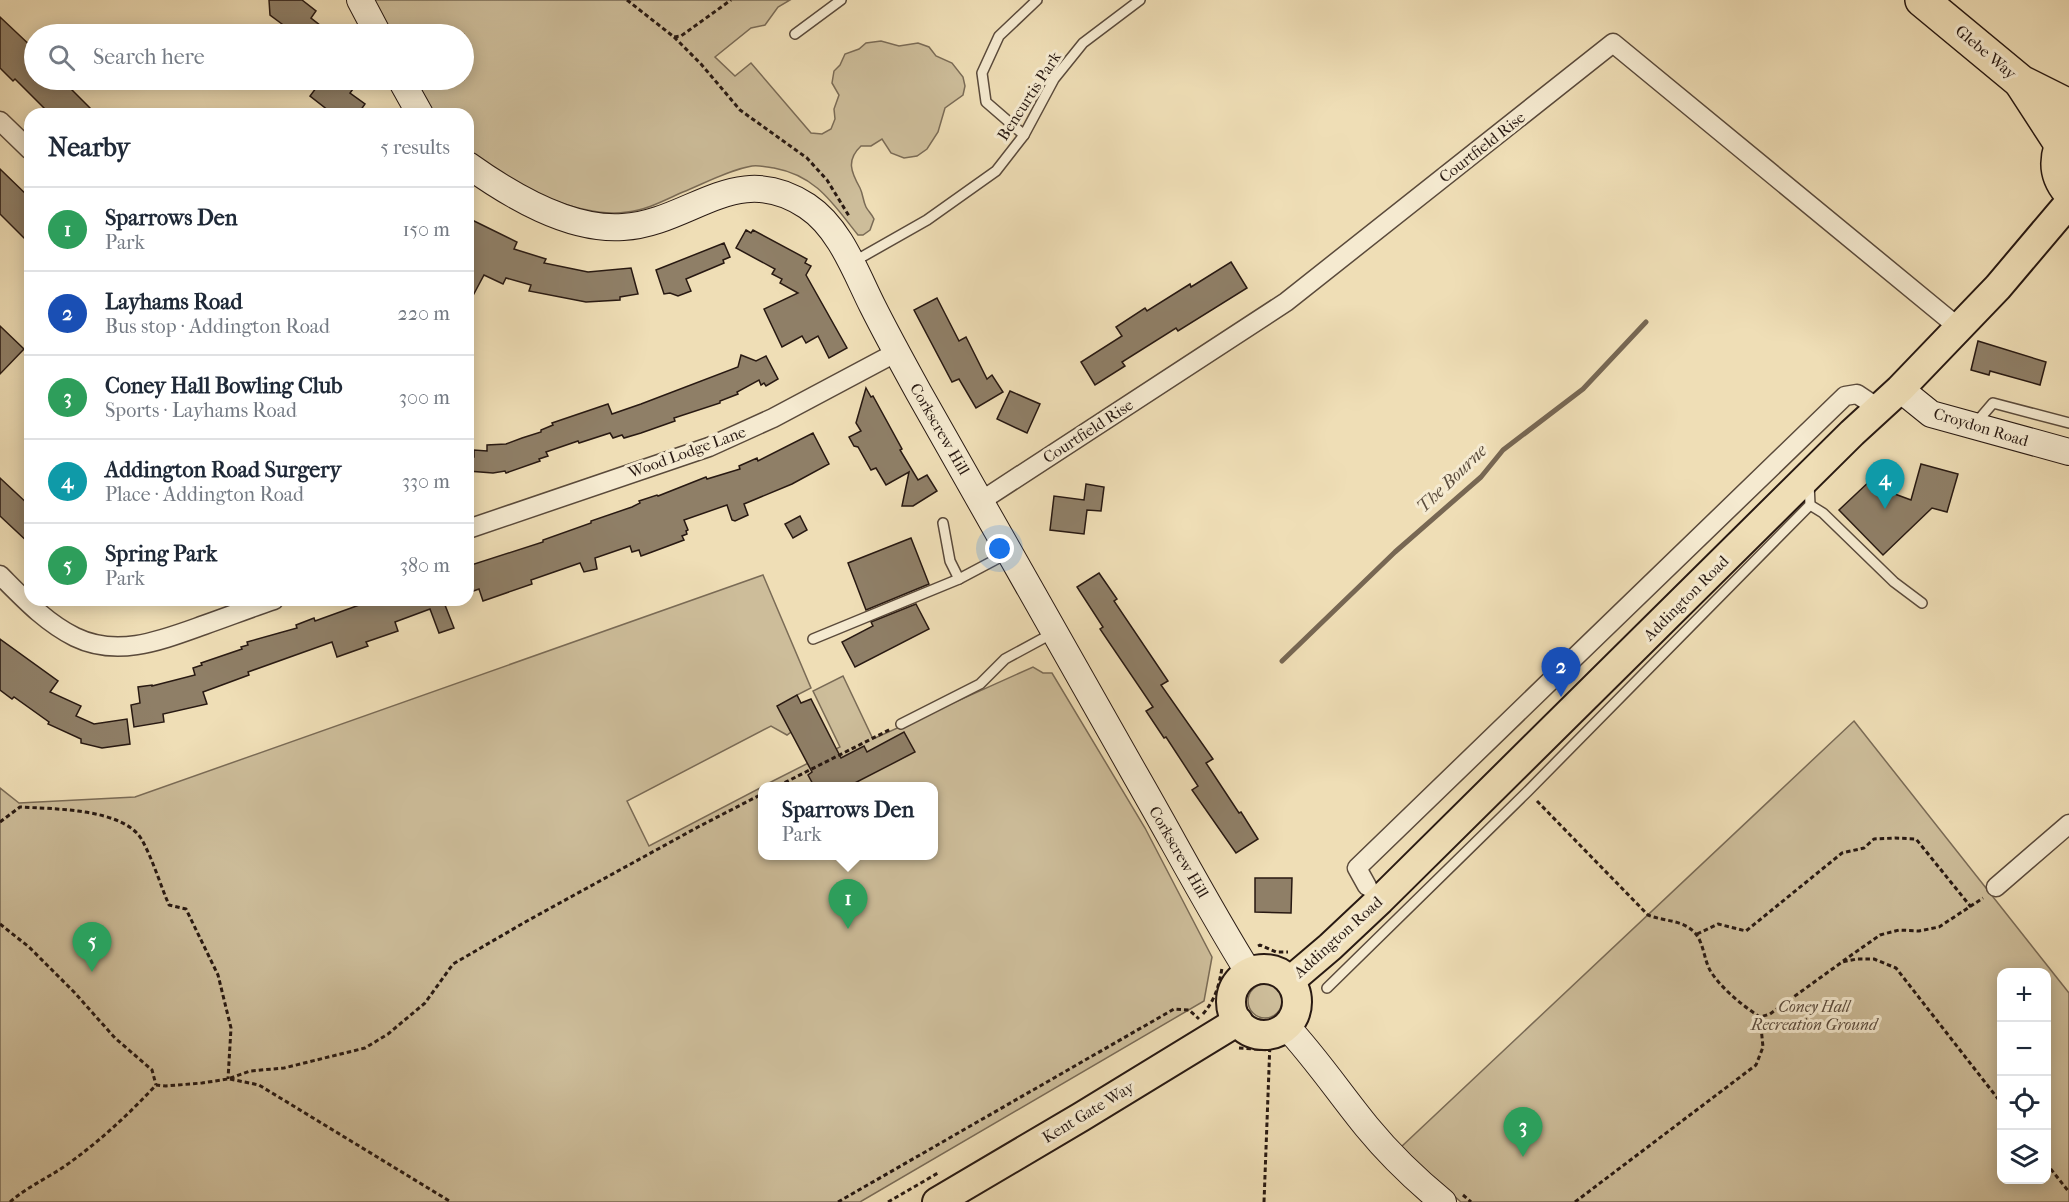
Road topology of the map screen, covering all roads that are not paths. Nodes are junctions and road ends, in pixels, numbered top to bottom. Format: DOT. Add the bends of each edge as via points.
graph roads {
  1 [pos="360,0"];
  2 [pos="841,0"];
  3 [pos="1037,0"];
  4 [pos="1140,0"];
  5 [pos="1922,0"];
  6 [pos="373,24"];
  7 [pos="795,34"];
  8 [pos="2021,82"];
  9 [pos="407,90"];
  10 [pos="2069,106"];
  11 [pos="417,108"];
  12 [pos="0,121"];
  13 [pos="1024,135"];
  14 [pos="2065,136"];
  15 [pos="24,144"];
  16 [pos="474,169"];
  17 [pos="2069,191"];
  18 [pos="2069,203"];
  19 [pos="851,263"];
  20 [pos="1958,327"];
  21 [pos="897,352"];
  22 [pos="1900,389"];
  23 [pos="1878,408"];
  24 [pos="2069,423"];
  25 [pos="1974,426"];
  26 [pos="2069,452"];
  27 [pos="1808,477"];
  28 [pos="981,501"];
  29 [pos="1810,505"];
  30 [pos="943,523"];
  31 [pos="474,528"];
  32 [pos="1011,552"];
  33 [pos="0,576"];
  34 [pos="959,579"];
  35 [pos="24,600"];
  36 [pos="1922,603"];
  37 [pos="31,606"];
  38 [pos="257,606"];
  39 [pos="1056,632"];
  40 [pos="813,639"];
  41 [pos="901,724"];
  42 [pos="2069,824"];
  43 [pos="1996,887"];
  44 [pos="1373,893"];
  45 [pos="1339,957"];
  46 [pos="1235,970"];
  47 [pos="1290,981"];
  48 [pos="1327,988"];
  49 [pos="1238,1021"];
  50 [pos="1287,1026"];
  51 [pos="937,1202"];
  52 [pos="1443,1202"];
  1 -- 6 [label="street"];
  2 -- 7 [label="lane"];
  3 -- 13 [label="lane" via="999,36 982,74 986,102"];
  4 -- 13 [label="lane, Bencurtis Park" via="1083,43 1054,79"];
  5 -- 8 [label="highway, Glebe Way"];
  8 -- 10 [label="highway, Glebe Way"];
  8 -- 14 [label="highway, Glebe Way"];
  9 -- 11 [label="street"];
  12 -- 15 [label="street"];
  13 -- 19 [label="lane, Bencurtis Park" via="996,171 927,220"];
  14 -- 17 [label="highway" via="2057,156 2058,172"];
  16 -- 19 [label="street, Corkscrew Hill" via="523,200 571,220 604,227 648,223 727,192 773,191 791,197 817,214 832,229"];
  18 -- 20 [label="main road, Addington Road" via="1998,287"];
  19 -- 21 [label="street, Corkscrew Hill"];
  20 -- 22 [label="main road, Addington Road"];
  20 -- 28 [label="street, Courtfield Rise" via="1613,43 1286,302"];
  21 -- 28 [label="street, Corkscrew Hill"];
  21 -- 31 [label="street, Wood Lodge Lane" via="724,441"];
  22 -- 23 [label="main road, Addington Road"];
  22 -- 25 [label="street, Croydon Road" via="1931,414"];
  23 -- 27 [label="main road, Addington Road"];
  23 -- 44 [label="street" via="1857,394 1845,396 1357,868"];
  24 -- 25 [label="lane" via="1993,403"];
  25 -- 26 [label="street, Croydon Road"];
  27 -- 29 [label="lane"];
  27 -- 44 [label="main road, Addington Road"];
  28 -- 32 [label="street, Corkscrew Hill"];
  29 -- 36 [label="lane"];
  29 -- 45 [label="lane" via="1527,792"];
  30 -- 34 [label="lane" via="950,561"];
  32 -- 34 [label="lane"];
  32 -- 39 [label="street, Corkscrew Hill"];
  33 -- 35 [label="street"];
  34 -- 40 [label="lane"];
  37 -- 38 [label="street" via="55,625 85,641 105,646 150,643"];
  39 -- 41 [label="lane" via="1005,659 980,684"];
  39 -- 46 [label="street, Corkscrew Hill"];
  42 -- 43 [label="street"];
  44 -- 45 [label="main road, Addington Road"];
  45 -- 47 [label="main road, Addington Road"];
  45 -- 48 [label="lane"];
  46 -- 47 [label="main road" via="1271,970"];
  46 -- 49 [label="main road" via="1240,980 1231,998"];
  47 -- 50 [label="main road" via="1297,1003"];
  49 -- 50 [label="main road" via="1259,1034"];
  49 -- 51 [label="main road, Kent Gate Way"];
  50 -- 52 [label="street" via="1387,1150"];
}
